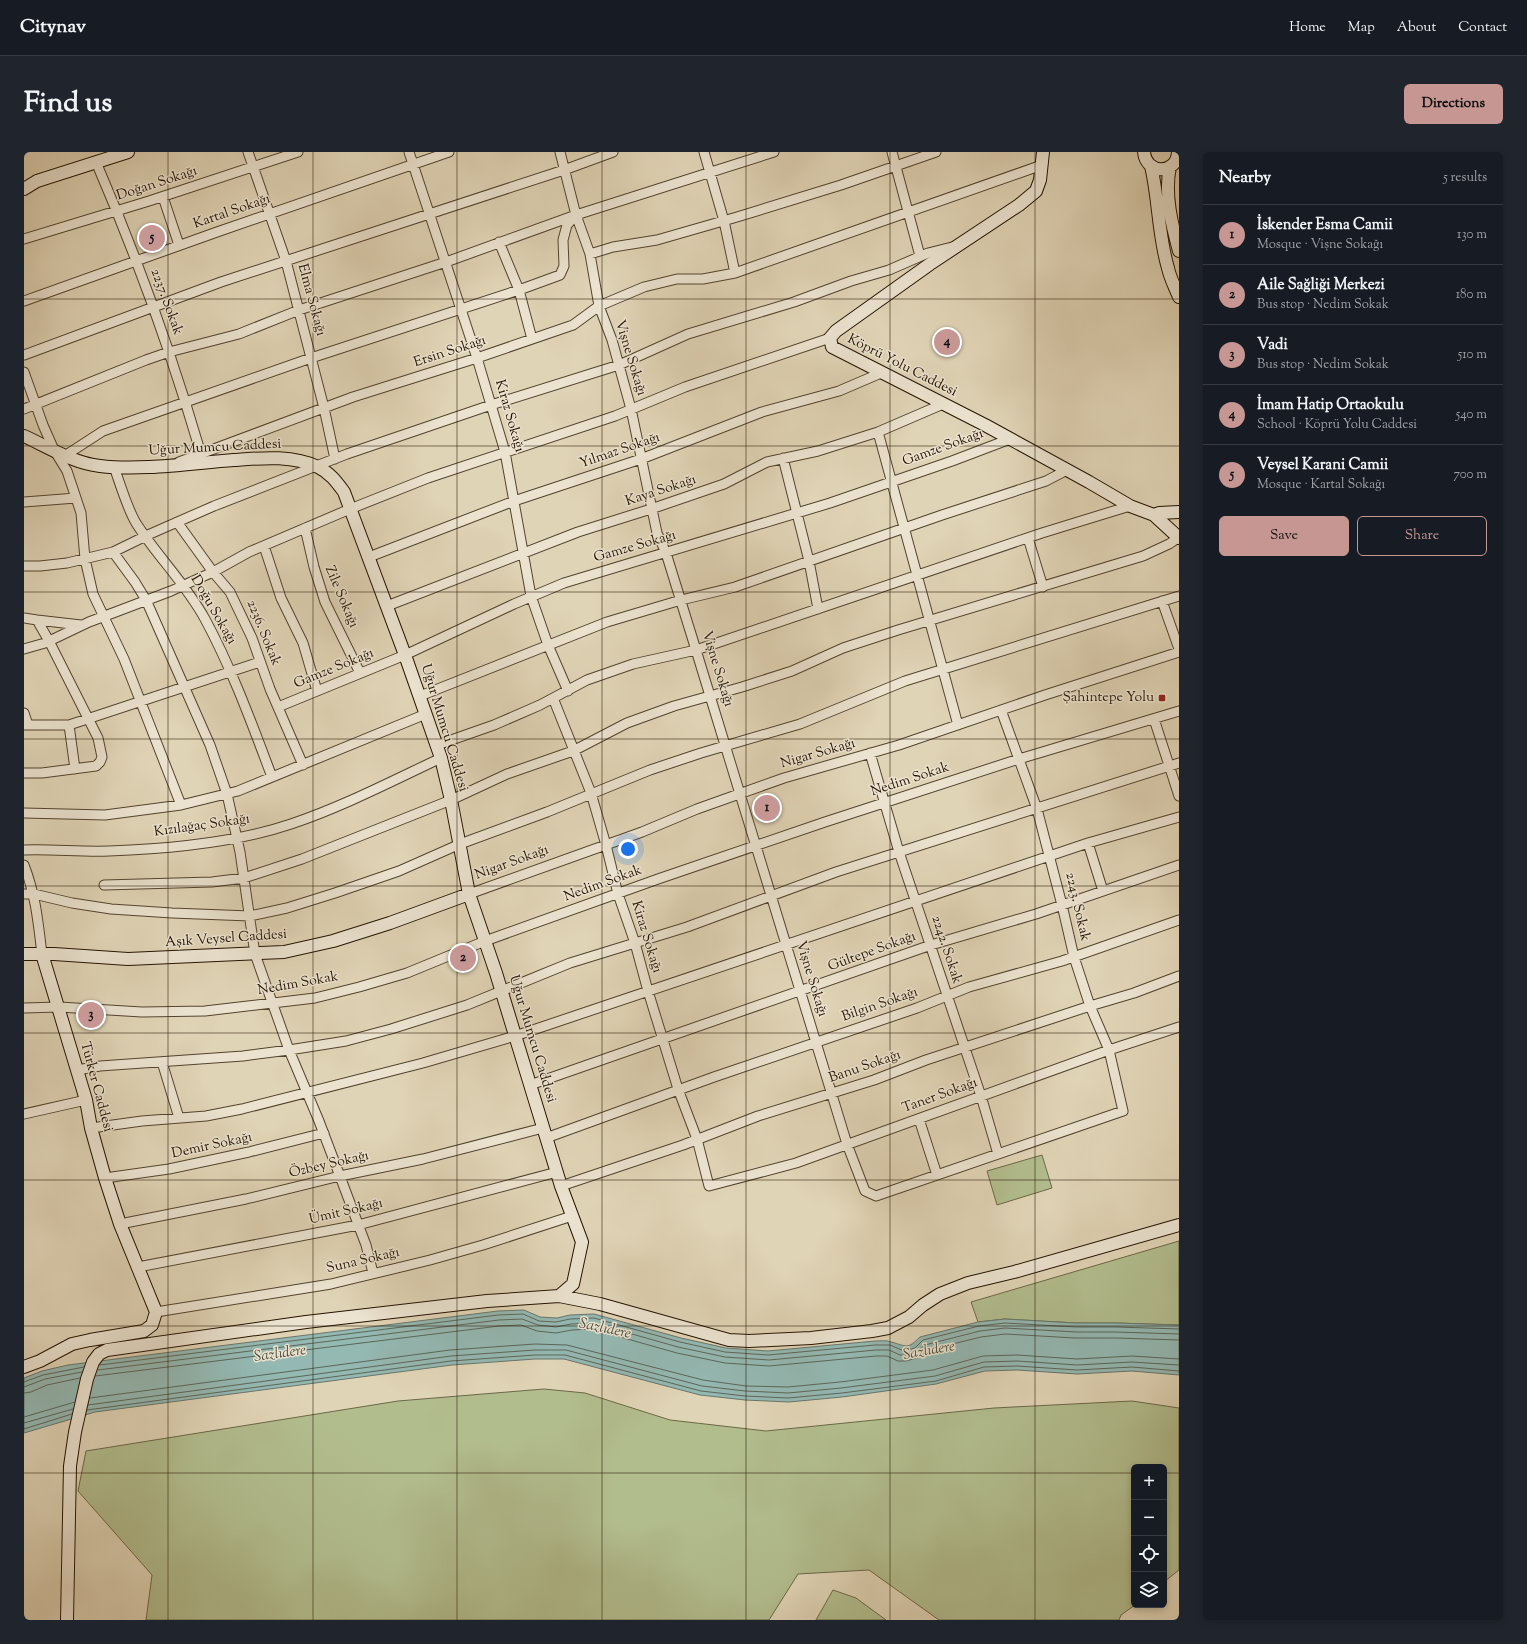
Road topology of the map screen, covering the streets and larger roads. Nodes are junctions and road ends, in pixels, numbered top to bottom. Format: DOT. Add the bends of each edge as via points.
graph roads {
  1 [pos="128,152"];
  2 [pos="248,152"];
  3 [pos="298,152"];
  4 [pos="409,152"];
  5 [pos="449,152"];
  6 [pos="560,152"];
  7 [pos="613,152"];
  8 [pos="704,152"];
  9 [pos="774,152"];
  10 [pos="892,152"];
  11 [pos="936,152"];
  12 [pos="1044,152"];
  13 [pos="1144,152"];
  14 [pos="1178,152"];
  15 [pos="96,162"];
  16 [pos="1042,165"];
  17 [pos="414,166"];
  18 [pos="896,166"];
  19 [pos="1151,166"];
  20 [pos="252,167"];
  21 [pos="1170,167"];
  22 [pos="564,170"];
  23 [pos="710,172"];
  24 [pos="24,189"];
  25 [pos="163,197"];
  26 [pos="118,211"];
  27 [pos="909,213"];
  28 [pos="269,214"];
  29 [pos="430,214"];
  30 [pos="576,215"];
  31 [pos="724,221"];
  32 [pos="24,239"];
  33 [pos="499,242"];
  34 [pos="179,245"];
  35 [pos="957,246"];
  36 [pos="1179,252"];
  37 [pos="590,254"];
  38 [pos="920,256"];
  39 [pos="136,261"];
  40 [pos="286,261"];
  41 [pos="446,262"];
  42 [pos="736,273"];
  43 [pos="519,290"];
  44 [pos="1179,297"];
  45 [pos="24,301"];
  46 [pos="600,306"];
  47 [pos="153,307"];
  48 [pos="461,308"];
  49 [pos="299,310"];
  50 [pos="830,338"];
  51 [pos="532,339"];
  52 [pos="169,352"];
  53 [pos="24,354"];
  54 [pos="311,358"];
  55 [pos="477,358"];
  56 [pos="619,365"];
  57 [pos="24,372"];
  58 [pos="881,373"];
  59 [pos="186,401"];
  60 [pos="35,404"];
  61 [pos="943,404"];
  62 [pos="491,405"];
  63 [pos="324,408"];
  64 [pos="24,409"];
  65 [pos="631,409"];
  66 [pos="878,432"];
  67 [pos="24,436"];
  68 [pos="1010,439"];
  69 [pos="54,450"];
  70 [pos="505,452"];
  71 [pos="201,454"];
  72 [pos="66,455"];
  73 [pos="783,458"];
  74 [pos="335,459"];
  75 [pos="641,459"];
  76 [pos="172,465"];
  77 [pos="114,467"];
  78 [pos="317,467"];
  79 [pos="1067,470"];
  80 [pos="892,481"];
  81 [pos="76,498"];
  82 [pos="514,501"];
  83 [pos="24,502"];
  84 [pos="1130,506"];
  85 [pos="350,509"];
  86 [pos="651,509"];
  87 [pos="797,512"];
  88 [pos="1179,512"];
  89 [pos="1154,516"];
  90 [pos="177,522"];
  91 [pos="305,528"];
  92 [pos="905,528"];
  93 [pos="145,537"];
  94 [pos="1028,538"];
  95 [pos="1179,538"];
  96 [pos="264,546"];
  97 [pos="113,552"];
  98 [pos="523,552"];
  99 [pos="666,553"];
  100 [pos="369,557"];
  101 [pos="85,559"];
  102 [pos="810,561"];
  103 [pos="24,566"];
  104 [pos="213,572"];
  105 [pos="917,575"];
  106 [pos="183,585"];
  107 [pos="1043,587"];
  108 [pos="531,596"];
  109 [pos="1179,596"];
  110 [pos="146,600"];
  111 [pos="681,600"];
  112 [pos="1162,601"];
  113 [pos="387,606"];
  114 [pos="818,609"];
  115 [pos="104,616"];
  116 [pos="24,618"];
  117 [pos="37,620"];
  118 [pos="930,621"];
  119 [pos="82,625"];
  120 [pos="49,641"];
  121 [pos="548,645"];
  122 [pos="24,649"];
  123 [pos="1179,649"];
  124 [pos="696,650"];
  125 [pos="1179,652"];
  126 [pos="405,655"];
  127 [pos="260,662"];
  128 [pos="943,669"];
  129 [pos="230,672"];
  130 [pos="360,673"];
  131 [pos="185,686"];
  132 [pos="317,691"];
  133 [pos="568,691"];
  134 [pos="420,696"];
  135 [pos="710,696"];
  136 [pos="553,698"];
  137 [pos="140,702"];
  138 [pos="278,707"];
  139 [pos="1001,710"];
  140 [pos="1179,711"];
  141 [pos="24,713"];
  142 [pos="426,714"];
  143 [pos="90,719"];
  144 [pos="1154,719"];
  145 [pos="26,725"];
  146 [pos="70,725"];
  147 [pos="958,725"];
  148 [pos="436,745"];
  149 [pos="725,745"];
  150 [pos="573,751"];
  151 [pos="870,753"];
  152 [pos="441,758"];
  153 [pos="1019,759"];
  154 [pos="303,765"];
  155 [pos="1174,765"];
  156 [pos="75,769"];
  157 [pos="24,773"];
  158 [pos="272,777"];
  159 [pos="591,793"];
  160 [pos="227,794"];
  161 [pos="740,794"];
  162 [pos="1179,796"];
  163 [pos="451,800"];
  164 [pos="885,803"];
  165 [pos="181,806"];
  166 [pos="1036,809"];
  167 [pos="24,813"];
  168 [pos="1179,817"];
  169 [pos="238,838"];
  170 [pos="460,844"];
  171 [pos="1088,844"];
  172 [pos="606,845"];
  173 [pos="756,846"];
  174 [pos="24,850"];
  175 [pos="899,852"];
  176 [pos="1050,856"];
  177 [pos="24,865"];
  178 [pos="1179,865"];
  179 [pos="244,878"];
  180 [pos="104,885"];
  181 [pos="1103,891"];
  182 [pos="24,894"];
  183 [pos="34,894"];
  184 [pos="469,894"];
  185 [pos="618,894"];
  186 [pos="771,896"];
  187 [pos="915,901"];
  188 [pos="1062,905"];
  189 [pos="250,916"];
  190 [pos="1179,920"];
  191 [pos="485,941"];
  192 [pos="635,943"];
  193 [pos="786,945"];
  194 [pos="931,945"];
  195 [pos="24,954"];
  196 [pos="42,954"];
  197 [pos="255,954"];
  198 [pos="1074,957"];
  199 [pos="1179,976"];
  200 [pos="648,991"];
  201 [pos="502,992"];
  202 [pos="800,992"];
  203 [pos="946,996"];
  204 [pos="272,1003"];
  205 [pos="1090,1006"];
  206 [pos="59,1007"];
  207 [pos="24,1008"];
  208 [pos="1179,1027"];
  209 [pos="515,1036"];
  210 [pos="663,1038"];
  211 [pos="816,1042"];
  212 [pos="965,1047"];
  213 [pos="289,1050"];
  214 [pos="1109,1050"];
  215 [pos="162,1062"];
  216 [pos="78,1070"];
  217 [pos="530,1085"];
  218 [pos="678,1089"];
  219 [pos="306,1092"];
  220 [pos="831,1094"];
  221 [pos="981,1096"];
  222 [pos="86,1100"];
  223 [pos="24,1114"];
  224 [pos="179,1118"];
  225 [pos="919,1118"];
  226 [pos="91,1128"];
  227 [pos="324,1133"];
  228 [pos="545,1133"];
  229 [pos="697,1140"];
  230 [pos="847,1144"];
  231 [pos="998,1154"];
  232 [pos="557,1172"];
  233 [pos="937,1175"];
  234 [pos="340,1176"];
  235 [pos="105,1178"];
  236 [pos="561,1186"];
  237 [pos="709,1186"];
  238 [pos="572,1216"];
  239 [pos="120,1224"];
  240 [pos="358,1225"];
  241 [pos="1179,1225"];
  242 [pos="138,1267"];
  243 [pos="373,1273"];
  244 [pos="559,1296"];
  245 [pos="156,1312"];
  246 [pos="24,1367"];
  247 [pos="66,1620"];
  1 -- 15 [label="street"];
  2 -- 20 [label="street, Elma Sokağı"];
  3 -- 20 [label="street, Doğan Sokağı"];
  4 -- 17 [label="street, Kiraz Sokağı"];
  5 -- 17 [label="street, Kartal Sokağı"];
  6 -- 22 [label="street, Vişne Sokağı"];
  7 -- 22 [label="street"];
  8 -- 23 [label="street"];
  9 -- 23 [label="street"];
  10 -- 18 [label="street"];
  11 -- 18 [label="street"];
  12 -- 16 [label="street, Köprü Yolu Caddesi"];
  13 -- 19 [label="street"];
  14 -- 21 [label="street" via="1176,161"];
  15 -- 24 [label="street" via="38,181"];
  15 -- 26 [label="street, 2237. Sokak"];
  16 -- 27 [label="street, Ersin Sokağı"];
  16 -- 35 [label="street, Köprü Yolu Caddesi" via="1036,191"];
  17 -- 28 [label="street, Kartal Sokağı"];
  17 -- 29 [label="street, Kiraz Sokağı"];
  18 -- 27 [label="street"];
  18 -- 31 [label="street"];
  19 -- 21 [label="street" via="1162,170"];
  19 -- 44 [label="street" via="1168,268"];
  20 -- 25 [label="street, Doğan Sokağı"];
  20 -- 28 [label="street, Elma Sokağı"];
  21 -- 36 [label="street" via="1168,183 1173,228"];
  22 -- 29 [label="street"];
  22 -- 30 [label="street, Vişne Sokağı"];
  23 -- 30 [label="street"];
  23 -- 31 [label="street"];
  25 -- 26 [label="street, Doğan Sokağı"];
  25 -- 34 [label="street"];
  26 -- 32 [label="street, Doğan Sokağı"];
  26 -- 39 [label="street, 2237. Sokak"];
  27 -- 38 [label="street"];
  27 -- 42 [label="street, Ersin Sokağı"];
  28 -- 34 [label="street, Kartal Sokağı"];
  28 -- 40 [label="street, Elma Sokağı"];
  29 -- 40 [label="street"];
  29 -- 41 [label="street, Kiraz Sokağı"];
  30 -- 33 [label="street"];
  30 -- 37 [label="street, Vişne Sokağı"];
  30 -- 43 [label="street" via="567,225 563,240 564,266 560,275"];
  31 -- 37 [label="street" via="657,240 613,247"];
  31 -- 42 [label="street"];
  33 -- 41 [label="street"];
  33 -- 43 [label="street"];
  34 -- 39 [label="street, Kartal Sokağı"];
  35 -- 38 [label="street"];
  35 -- 50 [label="street, Köprü Yolu Caddesi" via="836,331"];
  37 -- 46 [label="street, Vişne Sokağı"];
  38 -- 56 [label="street" via="889,270 688,334"];
  39 -- 45 [label="street, Kartal Sokağı"];
  39 -- 47 [label="street, 2237. Sokak"];
  40 -- 47 [label="street"];
  40 -- 49 [label="street, Elma Sokağı"];
  41 -- 48 [label="street, Kiraz Sokağı"];
  41 -- 49 [label="street"];
  42 -- 46 [label="street, Ersin Sokağı" via="644,287"];
  43 -- 48 [label="street"];
  43 -- 51 [label="street"];
  46 -- 51 [label="street, Ersin Sokağı" via="573,325"];
  46 -- 56 [label="street, Vişne Sokağı"];
  47 -- 52 [label="street, 2237. Sokak"];
  47 -- 53 [label="street"];
  48 -- 54 [label="street"];
  48 -- 55 [label="street, Kiraz Sokağı"];
  49 -- 52 [label="street" via="238,334"];
  49 -- 54 [label="street, Elma Sokağı"];
  50 -- 58 [label="street, Köprü Yolu Caddesi" via="832,347"];
  50 -- 65 [label="street" via="685,387"];
  51 -- 55 [label="street, Ersin Sokağı"];
  52 -- 59 [label="street, 2237. Sokak"];
  52 -- 60 [label="street"];
  54 -- 59 [label="street"];
  54 -- 63 [label="street, Elma Sokağı"];
  55 -- 62 [label="street, Kiraz Sokağı"];
  55 -- 63 [label="street, Ersin Sokağı"];
  56 -- 62 [label="street"];
  56 -- 65 [label="street, Vişne Sokağı"];
  57 -- 60 [label="street"];
  58 -- 61 [label="street, Köprü Yolu Caddesi"];
  58 -- 75 [label="street, Yılmaz Sokağı" via="839,391 762,412"];
  59 -- 71 [label="street, 2237. Sokak"];
  59 -- 72 [label="street" via="103,431"];
  60 -- 64 [label="street"];
  60 -- 69 [label="street"];
  61 -- 66 [label="street, Kaya Sokağı"];
  61 -- 68 [label="street, Köprü Yolu Caddesi"];
  62 -- 70 [label="street, Kiraz Sokağı"];
  62 -- 74 [label="street"];
  63 -- 71 [label="street, Ersin Sokağı"];
  63 -- 74 [label="street, Elma Sokağı"];
  65 -- 70 [label="street"];
  65 -- 75 [label="street, Vişne Sokağı"];
  66 -- 73 [label="street, Kaya Sokağı" via="818,451"];
  66 -- 80 [label="street"];
  67 -- 69 [label="street, Uğur Mumcu Caddesi"];
  68 -- 79 [label="street, Köprü Yolu Caddesi"];
  68 -- 80 [label="street, Gamze Sokağı"];
  69 -- 72 [label="street, Uğur Mumcu Caddesi"];
  69 -- 81 [label="street" via="67,471"];
  70 -- 82 [label="street, Kiraz Sokağı"];
  70 -- 85 [label="street" via="428,478"];
  71 -- 76 [label="street, Ersin Sokağı"];
  72 -- 77 [label="street, Uğur Mumcu Caddesi" via="99,466"];
  73 -- 86 [label="street, Kaya Sokağı" via="767,462 724,484"];
  73 -- 87 [label="street"];
  74 -- 78 [label="street"];
  75 -- 82 [label="street, Yılmaz Sokağı"];
  75 -- 86 [label="street, Vişne Sokağı"];
  76 -- 77 [label="street, Uğur Mumcu Caddesi"];
  76 -- 78 [label="street, Uğur Mumcu Caddesi" via="266,458 292,459"];
  77 -- 93 [label="street, Doğu Sokağı" via="135,521"];
  78 -- 85 [label="street, Uğur Mumcu Caddesi" via="332,476 344,492"];
  78 -- 90 [label="street"];
  79 -- 84 [label="street, Köprü Yolu Caddesi"];
  79 -- 92 [label="street" via="1046,481"];
  80 -- 87 [label="street, Gamze Sokağı"];
  80 -- 92 [label="street"];
  81 -- 83 [label="street"];
  81 -- 101 [label="street" via="81,513"];
  82 -- 98 [label="street, Kiraz Sokağı"];
  82 -- 100 [label="street, Yılmaz Sokağı"];
  84 -- 89 [label="street, Köprü Yolu Caddesi"];
  84 -- 94 [label="street"];
  85 -- 91 [label="street"];
  85 -- 100 [label="street, Uğur Mumcu Caddesi"];
  86 -- 98 [label="street, Kaya Sokağı"];
  86 -- 99 [label="street, Vişne Sokağı" via="657,533"];
  87 -- 99 [label="street, Gamze Sokağı"];
  87 -- 102 [label="street"];
  88 -- 89 [label="street" via="1159,513"];
  89 -- 95 [label="street, Köprü Yolu Caddesi"];
  90 -- 93 [label="street"];
  90 -- 104 [label="street, 2236. Sokak"];
  91 -- 96 [label="street"];
  91 -- 130 [label="street, Zile Sokağı" via="325,602"];
  92 -- 102 [label="street"];
  92 -- 105 [label="street"];
  93 -- 97 [label="street"];
  93 -- 106 [label="street, Doğu Sokağı"];
  94 -- 105 [label="street"];
  94 -- 107 [label="street"];
  95 -- 107 [label="street" via="1143,556"];
  96 -- 104 [label="street"];
  96 -- 132 [label="street" via="281,598 303,643"];
  97 -- 101 [label="street"];
  97 -- 110 [label="street"];
  98 -- 108 [label="street, Kiraz Sokağı"];
  98 -- 113 [label="street, Kaya Sokağı"];
  99 -- 108 [label="street, Gamze Sokağı" via="564,583"];
  99 -- 111 [label="street, Vişne Sokağı"];
  100 -- 113 [label="street, Uğur Mumcu Caddesi"];
  101 -- 103 [label="street"];
  101 -- 115 [label="street" via="93,594"];
  102 -- 111 [label="street" via="734,587"];
  102 -- 114 [label="street"];
  104 -- 106 [label="street"];
  104 -- 127 [label="street, 2236. Sokak" via="230,592 252,638"];
  105 -- 114 [label="street"];
  105 -- 118 [label="street"];
  106 -- 110 [label="street"];
  106 -- 129 [label="street, Doğu Sokağı" via="204,618"];
  107 -- 118 [label="street"];
  108 -- 121 [label="street, Kiraz Sokağı"];
  108 -- 126 [label="street, Gamze Sokağı"];
  109 -- 112 [label="street"];
  110 -- 115 [label="street"];
  110 -- 131 [label="street"];
  111 -- 121 [label="street" via="607,622"];
  111 -- 124 [label="street, Vişne Sokağı"];
  112 -- 123 [label="street"];
  112 -- 128 [label="street"];
  113 -- 126 [label="street, Uğur Mumcu Caddesi"];
  114 -- 124 [label="street"];
  115 -- 119 [label="street"];
  115 -- 137 [label="street"];
  116 -- 117 [label="street"];
  117 -- 119 [label="street"];
  117 -- 120 [label="street"];
  118 -- 128 [label="street"];
  118 -- 135 [label="street" via="843,648 792,671"];
  119 -- 120 [label="street"];
  120 -- 122 [label="street"];
  120 -- 143 [label="street"];
  121 -- 133 [label="street, Kiraz Sokağı"];
  121 -- 134 [label="street"];
  124 -- 133 [label="street" via="633,664 587,680"];
  124 -- 135 [label="street, Vişne Sokağı"];
  125 -- 139 [label="street, Nigar Sokağı"];
  126 -- 130 [label="street, Gamze Sokağı"];
  126 -- 134 [label="street, Uğur Mumcu Caddesi"];
  127 -- 129 [label="street"];
  127 -- 138 [label="street, 2236. Sokak"];
  128 -- 147 [label="street"];
  128 -- 149 [label="street" via="905,681 800,724"];
  129 -- 131 [label="street"];
  129 -- 158 [label="street, Doğu Sokağı"];
  130 -- 132 [label="street, Gamze Sokağı"];
  131 -- 137 [label="street"];
  131 -- 160 [label="street"];
  132 -- 138 [label="street, Gamze Sokağı"];
  133 -- 136 [label="street"];
  134 -- 142 [label="street, Uğur Mumcu Caddesi"];
  135 -- 149 [label="street, Vişne Sokağı"];
  135 -- 150 [label="street" via="627,722"];
  136 -- 148 [label="street" via="494,725"];
  136 -- 150 [label="street, Kiraz Sokağı"];
  137 -- 143 [label="street"];
  137 -- 165 [label="street"];
  138 -- 154 [label="street, 2236. Sokak"];
  139 -- 147 [label="street, Nigar Sokağı"];
  139 -- 153 [label="street, 2243. Sokak"];
  140 -- 144 [label="street, Nedim Sokak"];
  141 -- 145 [label="street"];
  142 -- 148 [label="street, Uğur Mumcu Caddesi"];
  142 -- 154 [label="street"];
  143 -- 146 [label="street"];
  143 -- 156 [label="street" via="102,757 96,766"];
  144 -- 153 [label="street, Nedim Sokak"];
  144 -- 155 [label="street"];
  145 -- 146 [label="street"];
  146 -- 156 [label="street"];
  147 -- 151 [label="street, Nigar Sokağı"];
  148 -- 152 [label="street, Uğur Mumcu Caddesi"];
  149 -- 159 [label="street"];
  149 -- 161 [label="street, Vişne Sokağı"];
  150 -- 159 [label="street, Kiraz Sokağı"];
  150 -- 163 [label="street" via="507,774"];
  151 -- 161 [label="street, Nigar Sokağı" via="784,778"];
  151 -- 164 [label="street, 2242. Sokak"];
  152 -- 163 [label="street, Uğur Mumcu Caddesi"];
  152 -- 169 [label="street, Kızılağaç Sokağı" via="291,824"];
  153 -- 164 [label="street, Nedim Sokak"];
  153 -- 166 [label="street, 2243. Sokak"];
  154 -- 158 [label="street"];
  155 -- 162 [label="street"];
  155 -- 166 [label="street"];
  156 -- 157 [label="street"];
  158 -- 160 [label="street"];
  159 -- 170 [label="street"];
  159 -- 172 [label="street, Kiraz Sokağı"];
  160 -- 165 [label="street"];
  160 -- 169 [label="street"];
  161 -- 172 [label="street, Nigar Sokağı"];
  161 -- 173 [label="street, Vişne Sokağı"];
  163 -- 170 [label="street, Uğur Mumcu Caddesi"];
  163 -- 179 [label="street" via="302,859"];
  164 -- 173 [label="street, Nedim Sokak"];
  164 -- 175 [label="street, 2242. Sokak"];
  165 -- 167 [label="street" via="105,815"];
  166 -- 175 [label="street"];
  166 -- 176 [label="street, 2243. Sokak"];
  168 -- 171 [label="street"];
  169 -- 174 [label="street, Kızılağaç Sokağı" via="108,851"];
  169 -- 179 [label="street"];
  170 -- 184 [label="street, Uğur Mumcu Caddesi"];
  170 -- 189 [label="street" via="399,871 336,893"];
  171 -- 176 [label="street"];
  171 -- 181 [label="street"];
  172 -- 184 [label="street, Nigar Sokağı"];
  172 -- 185 [label="street, Kiraz Sokağı"];
  173 -- 185 [label="street, Nedim Sokak"];
  173 -- 186 [label="street, Vişne Sokağı"];
  175 -- 186 [label="street"];
  175 -- 187 [label="street, 2242. Sokak"];
  176 -- 187 [label="street"];
  176 -- 188 [label="street, 2243. Sokak"];
  177 -- 183 [label="street, Türker Caddesi"];
  178 -- 181 [label="street, Gültepe Sokağı"];
  179 -- 180 [label="street" via="212,882"];
  179 -- 189 [label="street"];
  181 -- 188 [label="street, Gültepe Sokağı"];
  182 -- 183 [label="street"];
  183 -- 189 [label="street" via="111,909"];
  183 -- 196 [label="street, Türker Caddesi"];
  184 -- 191 [label="street, Uğur Mumcu Caddesi"];
  184 -- 197 [label="street, Aşık Veysel Caddesi" via="333,941 284,952"];
  185 -- 191 [label="street, Nedim Sokak"];
  185 -- 192 [label="street, Kiraz Sokağı"];
  186 -- 192 [label="street"];
  186 -- 193 [label="street, Vişne Sokağı"];
  187 -- 193 [label="street"];
  187 -- 194 [label="street, 2242. Sokak"];
  188 -- 194 [label="street, Gültepe Sokağı"];
  188 -- 198 [label="street, 2243. Sokak"];
  189 -- 197 [label="street"];
  190 -- 198 [label="street, Bilgin Sokağı"];
  191 -- 201 [label="street, Uğur Mumcu Caddesi"];
  191 -- 204 [label="street, Nedim Sokak" via="407,974 316,998"];
  192 -- 200 [label="street, Kiraz Sokağı"];
  192 -- 201 [label="street" via="570,963"];
  193 -- 200 [label="street"];
  193 -- 202 [label="street, Vişne Sokağı"];
  194 -- 202 [label="street, Gültepe Sokağı"];
  194 -- 203 [label="street, 2242. Sokak"];
  195 -- 196 [label="street, Aşık Veysel Caddesi"];
  196 -- 197 [label="street, Aşık Veysel Caddesi" via="128,959"];
  196 -- 206 [label="street, Türker Caddesi"];
  197 -- 204 [label="street"];
  198 -- 203 [label="street, Bilgin Sokağı"];
  198 -- 205 [label="street, 2243. Sokak"];
  199 -- 205 [label="street, Banu Sokağı"];
  200 -- 209 [label="street"];
  200 -- 210 [label="street, Kiraz Sokağı"];
  201 -- 209 [label="street, Uğur Mumcu Caddesi"];
  201 -- 213 [label="street" via="391,1029 346,1041"];
  202 -- 210 [label="street, Gültepe Sokağı"];
  202 -- 211 [label="street, Vişne Sokağı"];
  203 -- 211 [label="street, Bilgin Sokağı"];
  203 -- 212 [label="street, 2242. Sokak"];
  204 -- 206 [label="street, Nedim Sokak" via="205,1011 150,1012"];
  204 -- 213 [label="street"];
  205 -- 212 [label="street, Banu Sokağı"];
  205 -- 214 [label="street, 2243. Sokak"];
  206 -- 207 [label="street, Nedim Sokak"];
  206 -- 216 [label="street, Türker Caddesi"];
  208 -- 214 [label="street, Taner Sokağı"];
  209 -- 217 [label="street, Uğur Mumcu Caddesi"];
  209 -- 219 [label="street" via="423,1063"];
  210 -- 217 [label="street, Gültepe Sokağı"];
  210 -- 218 [label="street, Kiraz Sokağı"];
  211 -- 218 [label="street, Bilgin Sokağı"];
  211 -- 220 [label="street, Vişne Sokağı"];
  212 -- 220 [label="street, Banu Sokağı"];
  212 -- 221 [label="street, 2242. Sokak"];
  213 -- 215 [label="street"];
  213 -- 219 [label="street"];
  214 -- 221 [label="street, Taner Sokağı"];
  214 -- 231 [label="street, 2243. Sokak" via="1123,1111"];
  215 -- 216 [label="street"];
  215 -- 224 [label="street"];
  216 -- 222 [label="street, Türker Caddesi"];
  217 -- 228 [label="street, Uğur Mumcu Caddesi"];
  218 -- 228 [label="street, Bilgin Sokağı"];
  218 -- 229 [label="street, Kiraz Sokağı"];
  219 -- 224 [label="street" via="242,1109"];
  219 -- 227 [label="street"];
  220 -- 229 [label="street, Banu Sokağı" via="758,1116"];
  220 -- 230 [label="street, Vişne Sokağı"];
  221 -- 225 [label="street, Taner Sokağı"];
  221 -- 231 [label="street, 2242. Sokak"];
  222 -- 223 [label="street"];
  222 -- 226 [label="street, Türker Caddesi"];
  224 -- 226 [label="street"];
  225 -- 230 [label="street, Taner Sokağı"];
  225 -- 233 [label="street"];
  226 -- 235 [label="street, Türker Caddesi"];
  227 -- 234 [label="street"];
  227 -- 235 [label="street, Demir Sokağı" via="169,1169"];
  228 -- 232 [label="street, Uğur Mumcu Caddesi"];
  228 -- 234 [label="street, Özbey Sokağı"];
  229 -- 236 [label="street, Banu Sokağı"];
  229 -- 237 [label="street, Kiraz Sokağı"];
  230 -- 233 [label="street, Vişne Sokağı" via="865,1190 876,1196"];
  230 -- 237 [label="street, Taner Sokağı" via="796,1163"];
  231 -- 233 [label="street"];
  232 -- 236 [label="street, Uğur Mumcu Caddesi"];
  232 -- 240 [label="street, Ümit Sokağı"];
  234 -- 239 [label="street, Özbey Sokağı" via="246,1199"];
  234 -- 240 [label="street"];
  235 -- 239 [label="street, Türker Caddesi"];
  236 -- 238 [label="street, Uğur Mumcu Caddesi"];
  238 -- 243 [label="street, Suna Sokağı" via="483,1245"];
  238 -- 244 [label="street, Uğur Mumcu Caddesi" via="582,1242 581,1251 573,1284"];
  239 -- 242 [label="street, Türker Caddesi"];
  240 -- 242 [label="street, Ümit Sokağı"];
  240 -- 243 [label="street"];
  241 -- 244 [label="street" via="968,1283 940,1294 900,1323 860,1333 811,1338 729,1340 600,1304"];
  242 -- 245 [label="street, Türker Caddesi"];
  243 -- 245 [label="street, Suna Sokağı" via="331,1284"];
  244 -- 247 [label="street" via="487,1301 306,1322 118,1348 99,1354 93,1362 86,1383 70,1466"];
  245 -- 246 [label="street" via="152,1325 144,1331 72,1344"];
}
